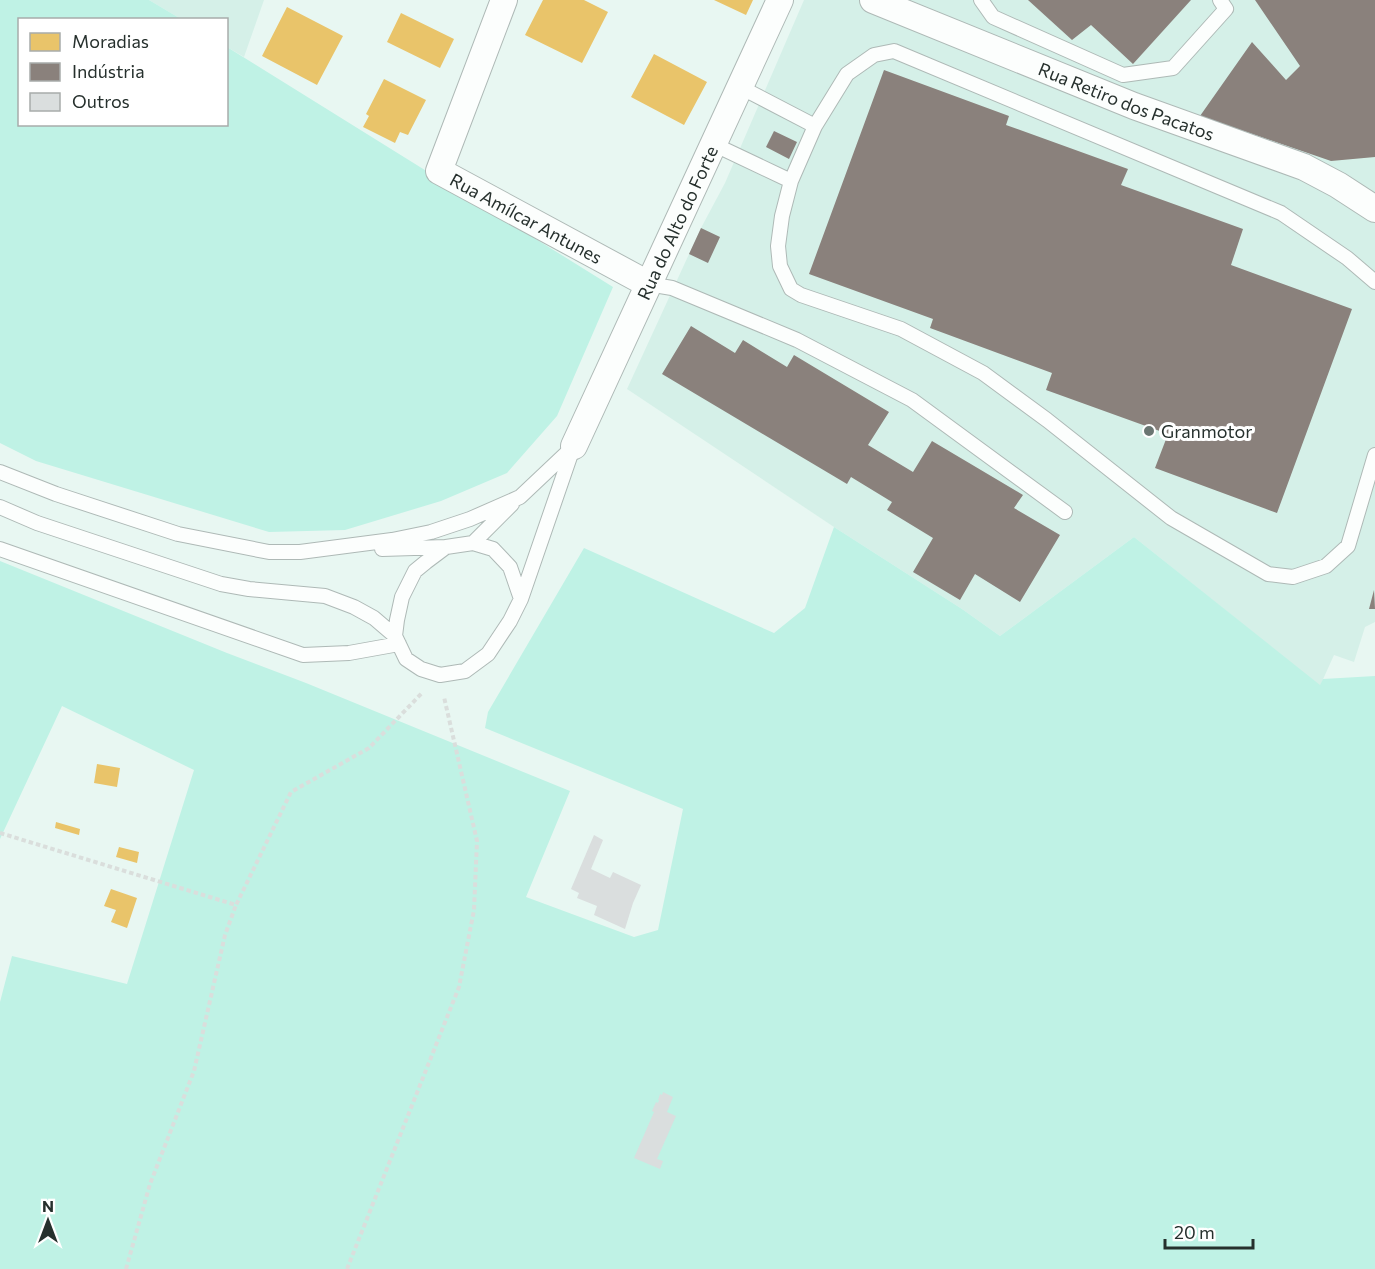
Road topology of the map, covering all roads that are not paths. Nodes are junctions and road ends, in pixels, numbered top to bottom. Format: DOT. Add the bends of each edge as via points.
graph roads {
  1 [pos="504,0"];
  2 [pos="780,0"];
  3 [pos="873,0"];
  4 [pos="981,0"];
  5 [pos="1220,0"];
  6 [pos="740,87"];
  7 [pos="815,126"];
  8 [pos="713,144"];
  9 [pos="791,181"];
  10 [pos="1372,204"];
  11 [pos="1375,282"];
  12 [pos="648,284"];
  13 [pos="574,446"];
  14 [pos="1375,455"];
  15 [pos="0,472"];
  16 [pos="520,497"];
  17 [pos="0,507"];
  18 [pos="1065,512"];
  19 [pos="473,543"];
  20 [pos="446,547"];
  21 [pos="0,549"];
  22 [pos="300,552"];
  23 [pos="521,599"];
  24 [pos="397,640"];
  1 -- 12 [label="street, Rua Amílcar Antunes" via="439,171"];
  2 -- 6 [label="street, Rua do Alto do Forte"];
  3 -- 10 [label="street, Rua Retiro dos Pacatos" via="1134,106 1304,167"];
  4 -- 5 [label="lane" via="993,17 1123,75 1173,68 1226,9"];
  6 -- 7 [label="lane"];
  6 -- 8 [label="street, Rua do Alto do Forte"];
  7 -- 9 [label="lane"];
  7 -- 11 [label="lane" via="848,74 874,55 894,51 1281,213"];
  8 -- 9 [label="lane"];
  8 -- 12 [label="street, Rua do Alto do Forte"];
  9 -- 14 [label="lane" via="778,246 780,266 791,289 900,329 983,373 1171,518 1268,574 1293,577 1326,566 1348,546"];
  12 -- 13 [label="street, Rua do Alto do Forte"];
  12 -- 18 [label="lane" via="672,288 797,340 912,400"];
  13 -- 16 [label="lane"];
  13 -- 23 [label="lane"];
  15 -- 22 [label="lane" via="178,534 269,552"];
  16 -- 19 [label="lane"];
  16 -- 22 [label="lane" via="431,532"];
  17 -- 24 [label="lane" via="221,584 325,596 374,618"];
  19 -- 20 [label="lane"];
  19 -- 23 [label="lane" via="493,549 510,567"];
  20 -- 22 [label="lane"];
  20 -- 24 [label="lane" via="415,571 402,597"];
  21 -- 24 [label="lane" via="303,655 349,653"];
  23 -- 24 [label="lane" via="488,654 465,671 440,675 421,669 406,660"];
}
